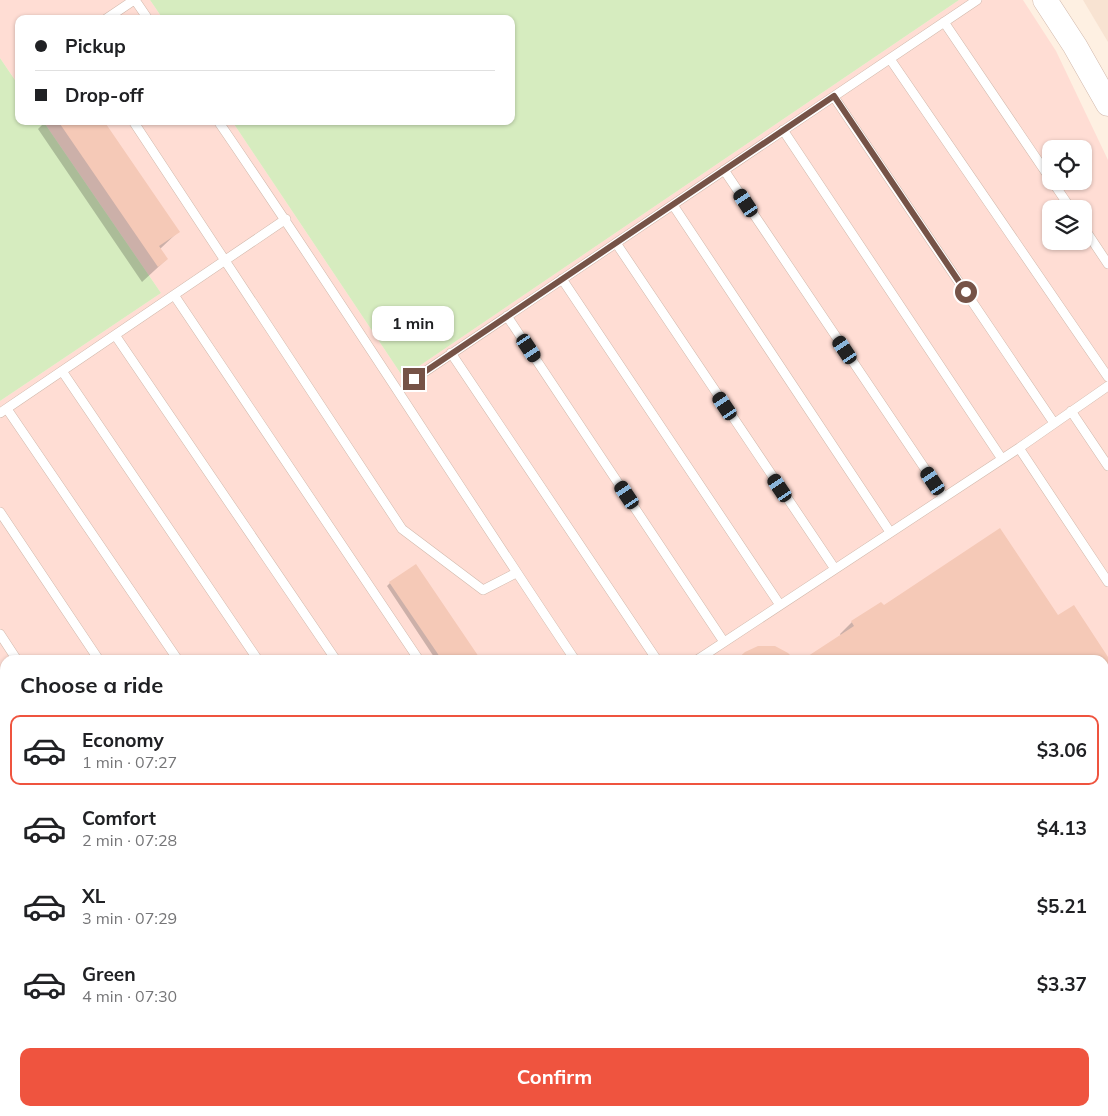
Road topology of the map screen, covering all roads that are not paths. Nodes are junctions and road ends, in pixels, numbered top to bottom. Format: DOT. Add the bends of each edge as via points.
graph roads {
  1 [pos="134,0"];
  2 [pos="977,0"];
  3 [pos="1046,0"];
  4 [pos="112,15"];
  5 [pos="145,15"];
  6 [pos="944,22"];
  7 [pos="890,59"];
  8 [pos="834,96"];
  9 [pos="1108,104"];
  10 [pos="136,125"];
  11 [pos="221,125"];
  12 [pos="783,130"];
  13 [pos="1042,166"];
  14 [pos="724,170"];
  15 [pos="673,205"];
  16 [pos="286,219"];
  17 [pos="1092,240"];
  18 [pos="616,243"];
  19 [pos="225,261"];
  20 [pos="1108,264"];
  21 [pos="562,279"];
  22 [pos="174,295"];
  23 [pos="507,316"];
  24 [pos="115,335"];
  25 [pos="451,354"];
  26 [pos="62,371"];
  27 [pos="1108,378"];
  28 [pos="414,379"];
  29 [pos="1108,386"];
  30 [pos="3,411"];
  31 [pos="1071,412"];
  32 [pos="1054,423"];
  33 [pos="1019,448"];
  34 [pos="1002,459"];
  35 [pos="1108,466"];
  36 [pos="944,498"];
  37 [pos="0,512"];
  38 [pos="890,532"];
  39 [pos="835,569"];
  40 [pos="516,573"];
  41 [pos="1108,582"];
  42 [pos="780,606"];
  43 [pos="0,634"];
  44 [pos="724,642"];
  45 [pos="14,655"];
  46 [pos="96,655"];
  47 [pos="174,655"];
  48 [pos="255,655"];
  49 [pos="333,655"];
  50 [pos="417,655"];
  51 [pos="572,655"];
  52 [pos="654,655"];
  53 [pos="704,655"];
  1 -- 4 [label="lane"];
  1 -- 5 [label="lane"];
  2 -- 6 [label="lane"];
  3 -- 9 [label="street"];
  6 -- 7 [label="lane"];
  6 -- 13 [label="lane"];
  7 -- 8 [label="lane"];
  7 -- 27 [label="lane"];
  8 -- 12 [label="lane"];
  8 -- 32 [label="lane"];
  10 -- 19 [label="lane"];
  11 -- 16 [label="lane"];
  12 -- 14 [label="lane"];
  12 -- 34 [label="lane"];
  14 -- 15 [label="lane"];
  14 -- 36 [label="lane"];
  15 -- 18 [label="lane"];
  15 -- 38 [label="lane"];
  16 -- 19 [label="lane"];
  16 -- 40 [label="lane"];
  17 -- 20 [label="lane"];
  18 -- 21 [label="lane"];
  18 -- 39 [label="lane"];
  19 -- 22 [label="lane"];
  19 -- 40 [label="lane" via="402,529 484,590"];
  21 -- 23 [label="lane"];
  21 -- 42 [label="lane"];
  22 -- 24 [label="lane"];
  22 -- 50 [label="lane"];
  23 -- 25 [label="lane"];
  23 -- 44 [label="lane"];
  24 -- 26 [label="lane"];
  24 -- 49 [label="lane"];
  25 -- 28 [label="lane"];
  25 -- 52 [label="lane"];
  26 -- 30 [label="lane"];
  26 -- 48 [label="lane"];
  29 -- 31 [label="lane"];
  30 -- 47 [label="lane"];
  31 -- 32 [label="lane"];
  31 -- 35 [label="lane"];
  32 -- 33 [label="lane"];
  33 -- 34 [label="lane"];
  33 -- 41 [label="lane"];
  34 -- 36 [label="lane"];
  36 -- 38 [label="lane"];
  37 -- 46 [label="lane"];
  38 -- 39 [label="lane"];
  39 -- 42 [label="lane"];
  40 -- 51 [label="lane"];
  42 -- 44 [label="lane"];
  43 -- 45 [label="lane"];
  44 -- 53 [label="lane"];
}
